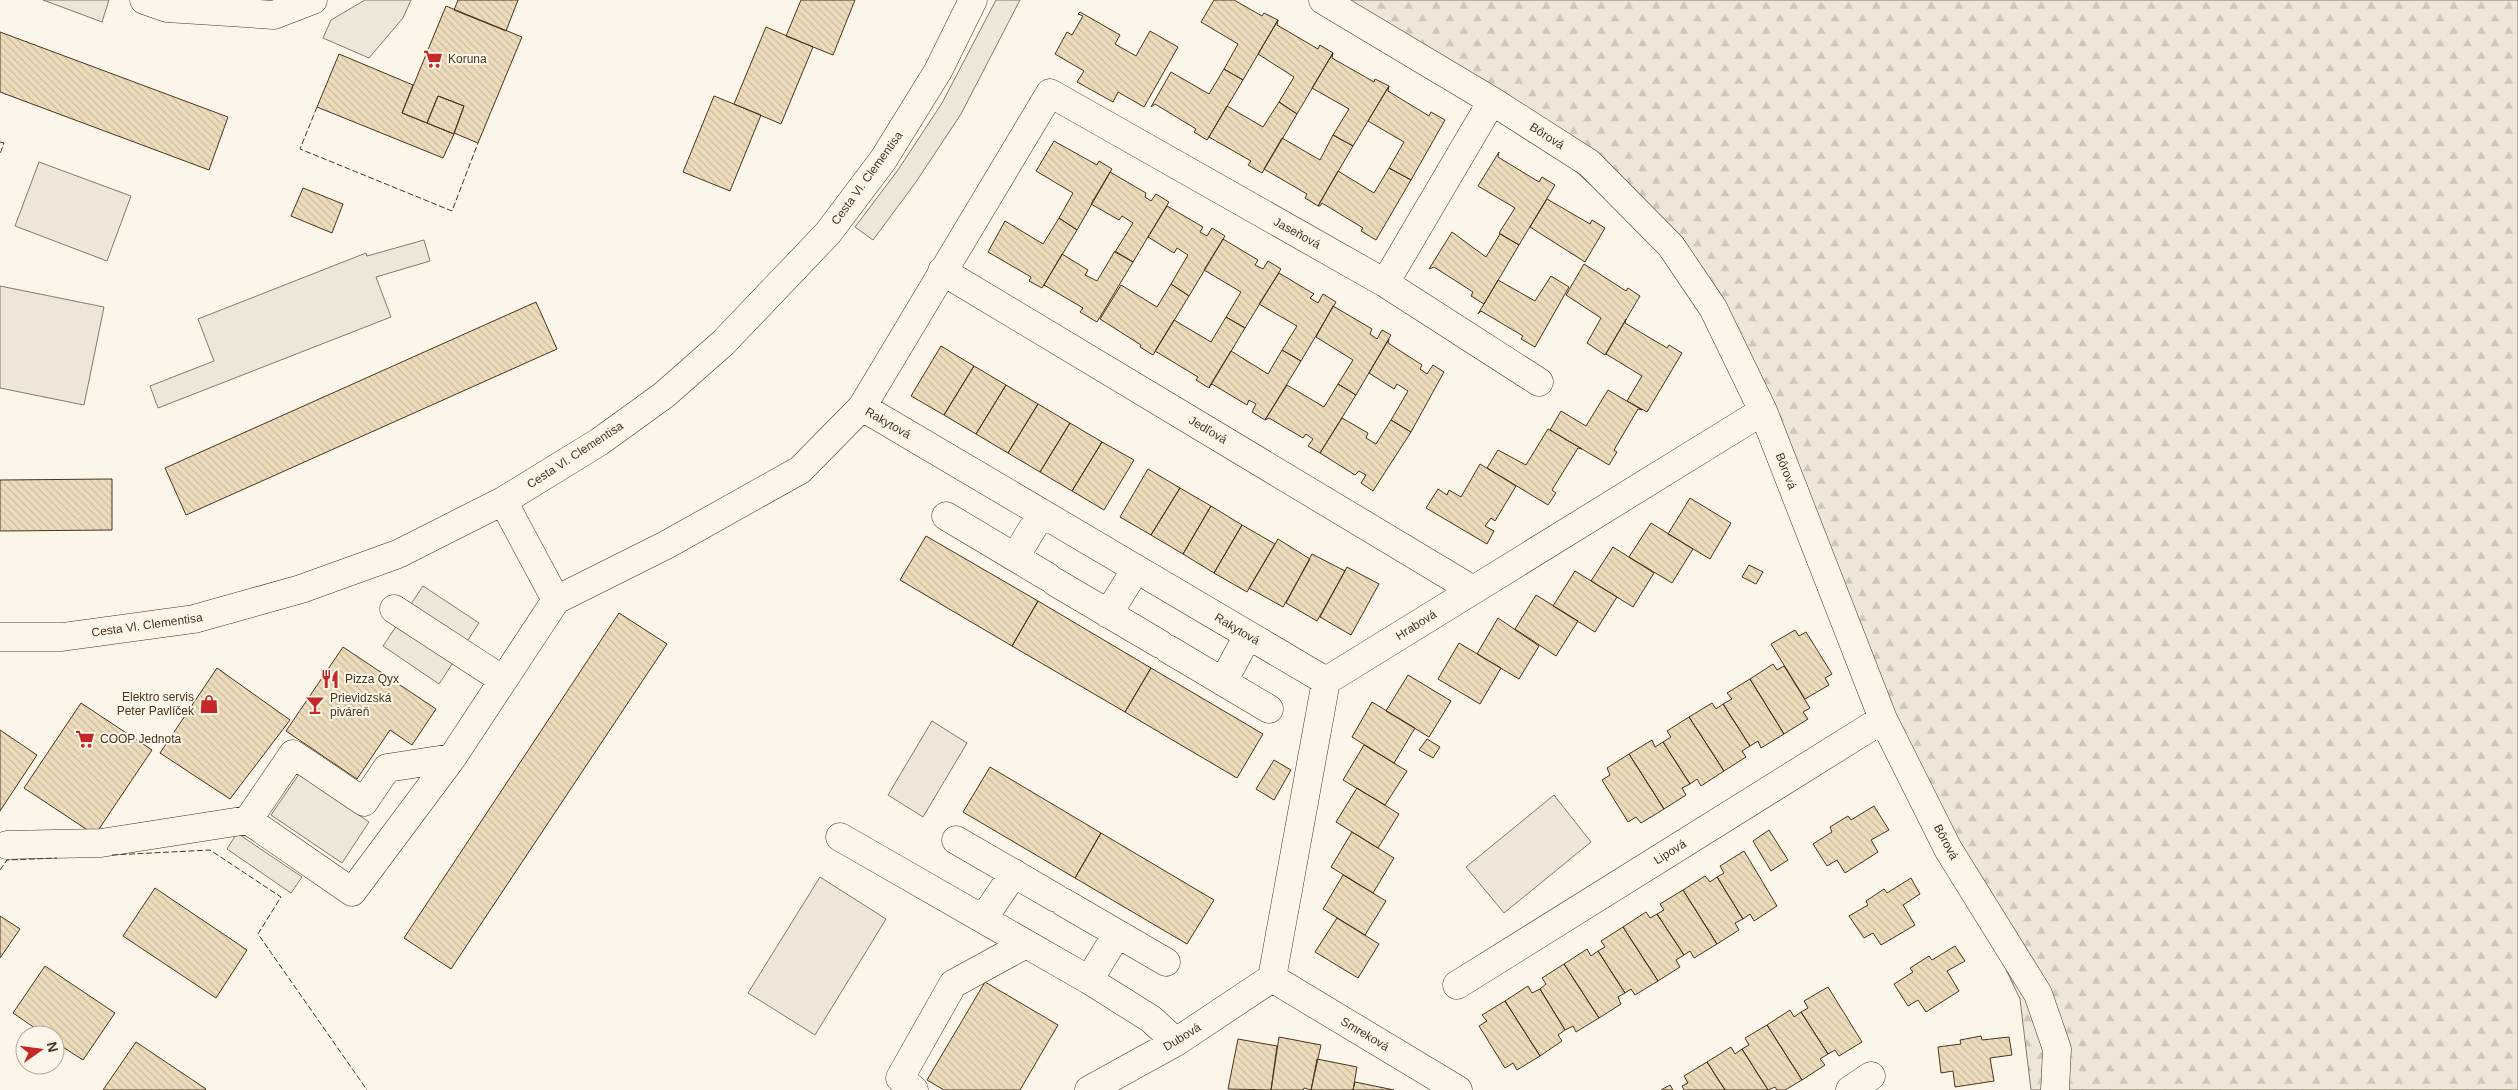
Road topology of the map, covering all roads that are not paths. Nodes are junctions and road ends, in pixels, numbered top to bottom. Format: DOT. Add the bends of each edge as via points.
graph roads {
  1 [pos="144,0"];
  2 [pos="313,0"];
  3 [pos="973,0"];
  4 [pos="1323,0"];
  5 [pos="1492,101"];
  6 [pos="942,271"];
  7 [pos="1385,283"];
  8 [pos="1538,382"];
  9 [pos="862,407"];
  10 [pos="1762,412"];
  11 [pos="503,501"];
  12 [pos="1042,513"];
  13 [pos="946,516"];
  14 [pos="1015,557"];
  15 [pos="1136,569"];
  16 [pos="1473,590"];
  17 [pos="556,600"];
  18 [pos="394,609"];
  19 [pos="1108,614"];
  20 [pos="1248,636"];
  21 [pos="0,638"];
  22 [pos="503,680"];
  23 [pos="1326,681"];
  24 [pos="1223,682"];
  25 [pos="1269,709"];
  26 [pos="1883,719"];
  27 [pos="452,758"];
  28 [pos="248,820"];
  29 [pos="840,837"];
  30 [pos="956,840"];
  31 [pos="7,845"];
  32 [pos="1014,873"];
  33 [pos="984,919"];
  34 [pos="1117,934"];
  35 [pos="1026,944"];
  36 [pos="1166,962"];
  37 [pos="1272,978"];
  38 [pos="1089,980"];
  39 [pos="1456,985"];
  40 [pos="1176,1042"];
  41 [pos="914,1090"];
  42 [pos="1089,1090"];
  43 [pos="1458,1090"];
  44 [pos="2054,1090"];
  1 -- 2 [label="street" via="167,8 274,15"];
  3 -- 11 [label="street, Cesta Vl. Clementisa" via="938,71 883,160 828,233 723,343 664,395 599,442"];
  4 -- 5 [label="street, Bôrová"];
  5 -- 7 [label="street"];
  5 -- 10 [label="street, Bôrová" via="1589,162 1671,246 1713,308"];
  6 -- 7 [label="street, Jaseňová" via="1050,94"];
  6 -- 9 [label="street"];
  6 -- 16 [label="street, Jedľová"];
  7 -- 8 [label="street, Jaseňová"];
  9 -- 12 [label="street, Rakytová"];
  9 -- 17 [label="street, Rakytová" via="800,470"];
  10 -- 16 [label="street, Hrabová"];
  10 -- 26 [label="street, Bôrová"];
  11 -- 17 [label="street"];
  11 -- 21 [label="street, Cesta Vl. Clementisa" via="398,554 301,589 194,619 62,637"];
  12 -- 14 [label="street"];
  12 -- 15 [label="street, Rakytová"];
  13 -- 14 [label="street"];
  14 -- 19 [label="street"];
  15 -- 19 [label="street"];
  15 -- 20 [label="street, Rakytová"];
  16 -- 23 [label="street, Hrabová"];
  17 -- 22 [label="street"];
  18 -- 22 [label="street"];
  19 -- 24 [label="street"];
  20 -- 23 [label="street, Rakytová"];
  20 -- 24 [label="street"];
  22 -- 27 [label="street"];
  23 -- 37 [label="street"];
  24 -- 25 [label="street"];
  26 -- 39 [label="street, Lipová"];
  26 -- 44 [label="street, Bôrová" via="1948,849 2038,994 2056,1049"];
  27 -- 28 [label="street" via="386,768 364,802 293,754"];
  27 -- 28 [label="street" via="352,892"];
  28 -- 31 [label="street" via="101,843"];
  29 -- 33 [label="street"];
  30 -- 32 [label="street"];
  32 -- 33 [label="street"];
  32 -- 34 [label="street"];
  33 -- 35 [label="street"];
  34 -- 36 [label="street"];
  34 -- 38 [label="street"];
  35 -- 38 [label="street"];
  35 -- 41 [label="street" via="953,984 900,1078"];
  37 -- 40 [label="street, Dubová"];
  37 -- 43 [label="street, Smreková"];
  38 -- 40 [label="street" via="1152,1019"];
  40 -- 42 [label="street, Dubová"];
}
